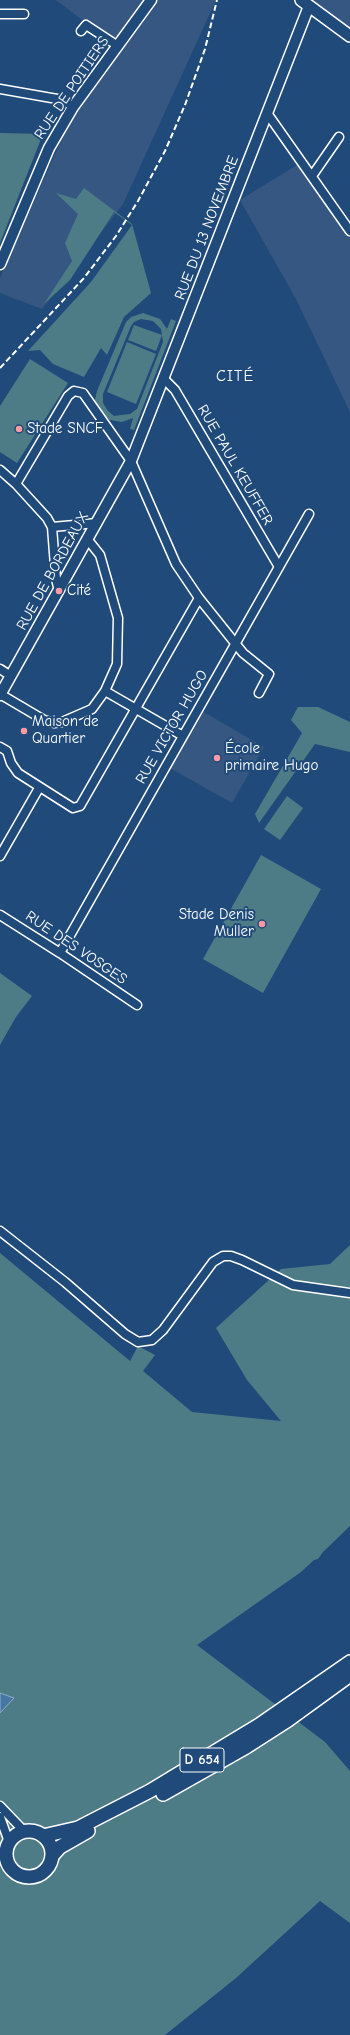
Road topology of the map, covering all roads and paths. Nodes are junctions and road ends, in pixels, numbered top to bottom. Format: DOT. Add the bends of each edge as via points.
graph roads {
  1 [pos="151,0"];
  2 [pos="305,3"];
  3 [pos="0,14"];
  4 [pos="24,14"];
  5 [pos="81,31"];
  6 [pos="350,36"];
  7 [pos="118,46"];
  8 [pos="0,89"];
  9 [pos="74,107"];
  10 [pos="268,113"];
  11 [pos="339,137"];
  12 [pos="312,176"];
  13 [pos="350,231"];
  14 [pos="0,264"];
  15 [pos="164,379"];
  16 [pos="132,461"];
  17 [pos="0,470"];
  18 [pos="16,484"];
  19 [pos="309,514"];
  20 [pos="97,523"];
  21 [pos="52,527"];
  22 [pos="88,540"];
  23 [pos="278,567"];
  24 [pos="60,591"];
  25 [pos="198,598"];
  26 [pos="235,644"];
  27 [pos="0,669"];
  28 [pos="11,676"];
  29 [pos="105,691"];
  30 [pos="259,693"];
  31 [pos="0,695"];
  32 [pos="135,708"];
  33 [pos="183,736"];
  34 [pos="0,747"];
  35 [pos="39,788"];
  36 [pos="0,856"];
  37 [pos="0,915"];
  38 [pos="60,953"];
  39 [pos="136,1006"];
  40 [pos="0,1231"];
  41 [pos="350,1293"];
  42 [pos="350,1662"];
  43 [pos="350,1675"];
  44 [pos="0,1806"];
  45 [pos="0,1816"];
  46 [pos="24,1831"];
  47 [pos="43,1836"];
  48 [pos="5,1850"];
  49 [pos="52,1856"];
  50 [pos="6,1872"];
  1 -- 7 [label="street, RUE DE POITIERS"];
  2 -- 6 [label="main road"];
  2 -- 10 [label="street, RUE DU 13 NOVEMBRE"];
  3 -- 4 [label="street"];
  5 -- 7 [label="street" via="86,25"];
  7 -- 9 [label="street, RUE DE POITIERS"];
  8 -- 9 [label="street" via="63,100"];
  9 -- 14 [label="street, RUE DE POITIERS" via="49,148"];
  10 -- 12 [label="street"];
  10 -- 15 [label="street, RUE DU 13 NOVEMBRE"];
  11 -- 12 [label="street"];
  12 -- 13 [label="street"];
  15 -- 16 [label="street, RUE DU 13 NOVEMBRE"];
  15 -- 23 [label="street, RUE PAUL KEUFFER" via="175,390"];
  16 -- 18 [label="street" via="83,393 74,390"];
  16 -- 20 [label="street, RUE DE BORDEAUX"];
  16 -- 25 [label="street" via="176,564"];
  17 -- 18 [label="street"];
  18 -- 21 [label="street"];
  19 -- 23 [label="street, RUE VICTOR HUGO"];
  20 -- 21 [label="street"];
  20 -- 22 [label="street, RUE DE BORDEAUX"];
  21 -- 24 [label="street" via="56,579"];
  22 -- 24 [label="street, RUE DE BORDEAUX"];
  22 -- 29 [label="street" via="100,555 118,618 117,664"];
  23 -- 26 [label="street, RUE VICTOR HUGO"];
  24 -- 28 [label="street, RUE DE BORDEAUX"];
  25 -- 26 [label="street"];
  25 -- 32 [label="street"];
  26 -- 30 [label="street" via="269,674"];
  26 -- 33 [label="street, RUE VICTOR HUGO"];
  27 -- 28 [label="street"];
  28 -- 31 [label="street, RUE DE BORDEAUX"];
  29 -- 31 [label="street" via="92,709 54,723"];
  29 -- 32 [label="street"];
  32 -- 33 [label="street"];
  32 -- 35 [label="street" via="80,806 73,808"];
  33 -- 38 [label="street, RUE VICTOR HUGO"];
  34 -- 35 [label="street" via="7,751 18,773"];
  35 -- 36 [label="street"];
  37 -- 38 [label="street, RUE DES VOSGES"];
  38 -- 39 [label="street, RUE DES VOSGES"];
  40 -- 41 [label="street" via="65,1282 124,1334 138,1342 152,1340 163,1330 213,1262 222,1256 242,1260 293,1285"];
  42 -- 47 [label="highway, D 654" via="259,1725 155,1788 78,1828"];
  43 -- 49 [label="highway, D 654" via="288,1720 225,1760 74,1838"];
  44 -- 46 [label="street"];
  45 -- 48 [label="street"];
  46 -- 47 [label="highway" via="37,1832"];
  46 -- 48 [label="highway" via="13,1837"];
  47 -- 49 [label="highway" via="52,1848"];
  48 -- 50 [label="highway"];
  49 -- 50 [label="highway" via="48,1869 37,1877 24,1877"];
}
